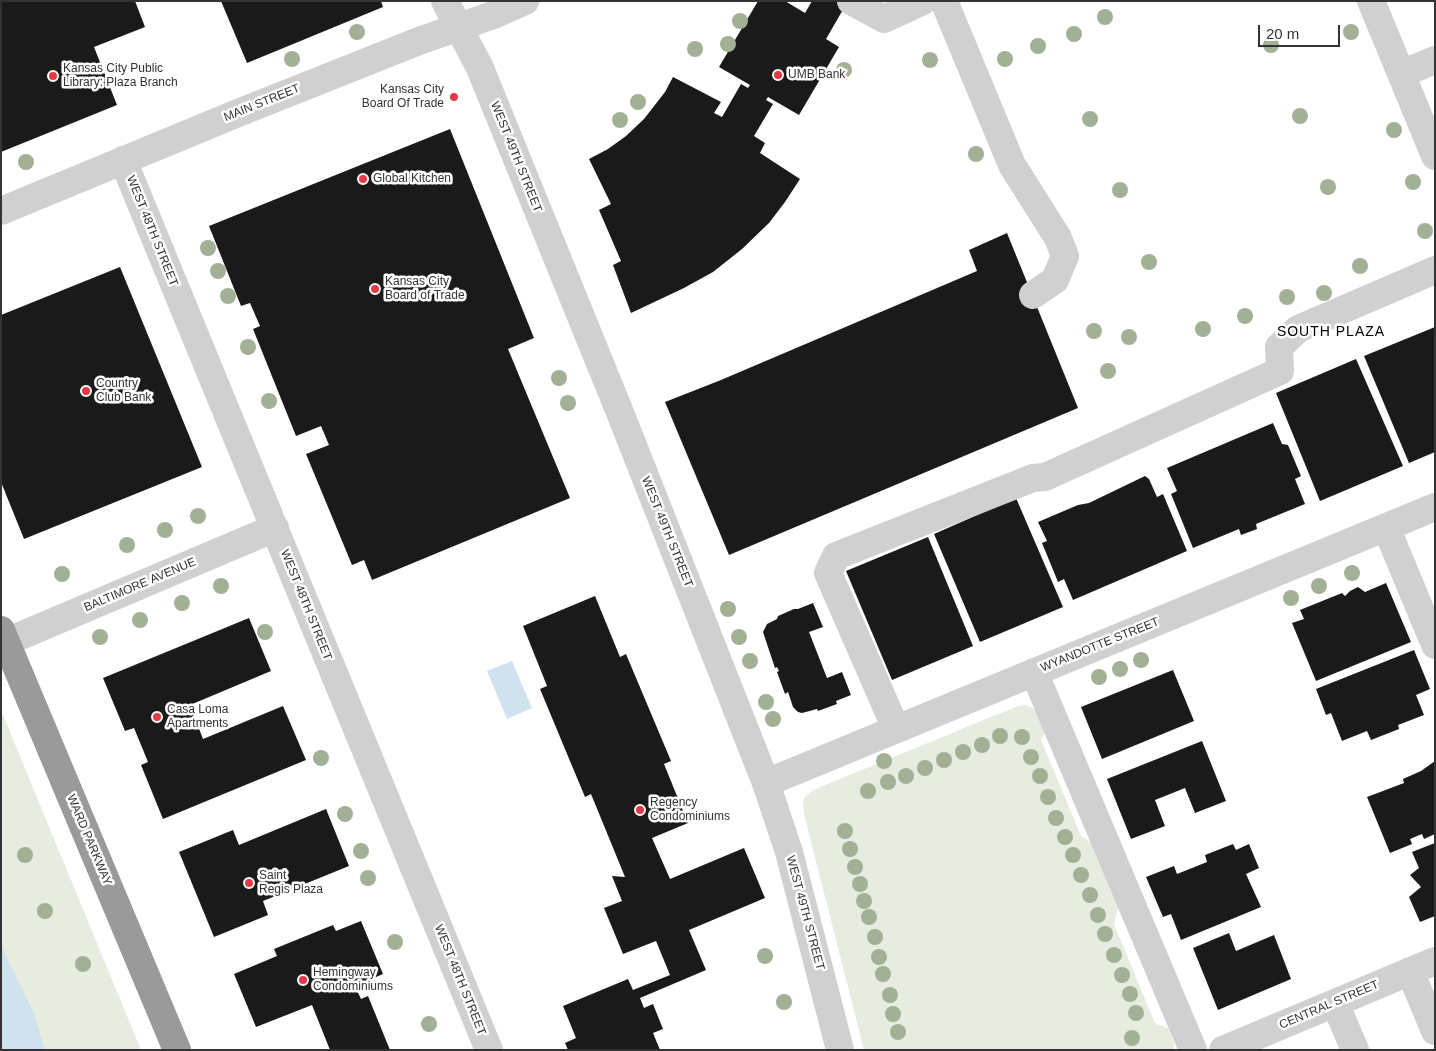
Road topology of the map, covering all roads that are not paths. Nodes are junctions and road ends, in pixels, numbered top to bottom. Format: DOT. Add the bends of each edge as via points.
graph roads {
  1 [pos="445,1"];
  2 [pos="525,1"];
  3 [pos="851,1"];
  4 [pos="923,1"];
  5 [pos="944,1"];
  6 [pos="1371,1"];
  7 [pos="458,28"];
  8 [pos="1435,60"];
  9 [pos="1401,74"];
  10 [pos="1435,156"];
  11 [pos="123,160"];
  12 [pos="1,211"];
  13 [pos="1435,270"];
  14 [pos="1033,295"];
  15 [pos="1435,507"];
  16 [pos="1386,527"];
  17 [pos="275,528"];
  18 [pos="4,636"];
  19 [pos="1435,645"];
  20 [pos="1034,672"];
  21 [pos="896,729"];
  22 [pos="766,782"];
  23 [pos="1435,961"];
  24 [pos="1410,971"];
  25 [pos="1335,1003"];
  26 [pos="1435,1031"];
  27 [pos="177,1050"];
  28 [pos="489,1050"];
  29 [pos="840,1050"];
  30 [pos="1193,1050"];
  31 [pos="1223,1050"];
  32 [pos="1355,1050"];
  1 -- 7 [label="street, WEST 49TH STREET"];
  2 -- 7 [label="street, MAIN STREET"];
  3 -- 4 [label="street" via="884,19"];
  5 -- 14 [label="street" via="1012,164 1058,238 1065,256 1055,280"];
  6 -- 9 [label="street"];
  7 -- 11 [label="street, MAIN STREET"];
  7 -- 22 [label="street, WEST 49TH STREET" via="484,78"];
  8 -- 9 [label="street"];
  9 -- 10 [label="street"];
  11 -- 12 [label="street, MAIN STREET"];
  11 -- 17 [label="street, WEST 48TH STREET"];
  13 -- 21 [label="street" via="1298,329 1279,347 1280,371 1045,477 1033,478 836,556 828,573"];
  15 -- 16 [label="street, WYANDOTTE STREET"];
  16 -- 19 [label="street"];
  16 -- 20 [label="street, WYANDOTTE STREET"];
  17 -- 18 [label="street, BALTIMORE AVENUE"];
  17 -- 28 [label="street, WEST 48TH STREET"];
  18 -- 27 [label="highway, WARD PARKWAY"];
  20 -- 21 [label="street, WYANDOTTE STREET"];
  20 -- 30 [label="street"];
  21 -- 22 [label="street, WYANDOTTE STREET"];
  22 -- 29 [label="street, WEST 49TH STREET" via="789,852"];
  23 -- 24 [label="street, CENTRAL STREET"];
  24 -- 25 [label="street, CENTRAL STREET"];
  24 -- 26 [label="street"];
  25 -- 31 [label="street, CENTRAL STREET"];
  25 -- 32 [label="street"];
}
